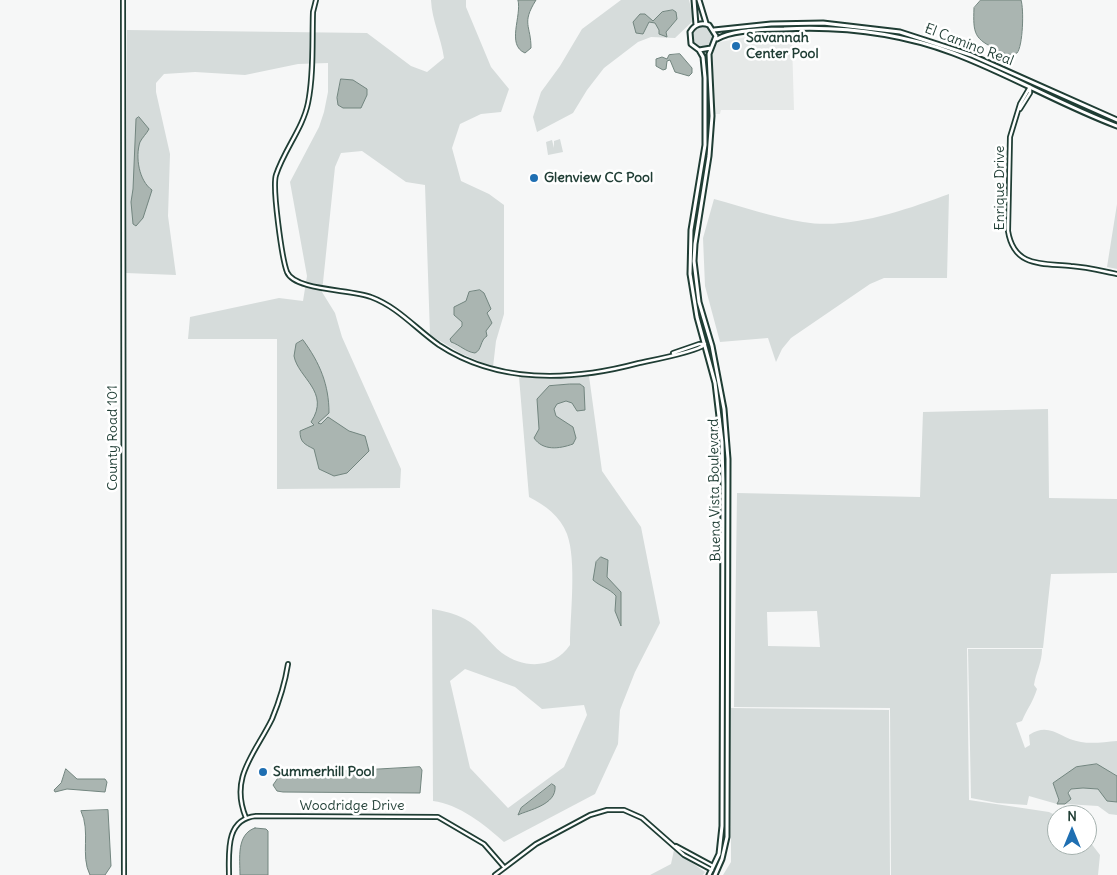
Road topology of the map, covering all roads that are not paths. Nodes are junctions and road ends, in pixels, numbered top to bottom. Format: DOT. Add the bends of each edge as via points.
graph roads {
  1 [pos="122,0"];
  2 [pos="316,0"];
  3 [pos="694,0"];
  4 [pos="699,0"];
  5 [pos="706,24"];
  6 [pos="696,25"];
  7 [pos="750,27"];
  8 [pos="714,30"];
  9 [pos="750,32"];
  10 [pos="716,39"];
  11 [pos="711,48"];
  12 [pos="699,50"];
  13 [pos="711,77"];
  14 [pos="705,78"];
  15 [pos="1032,82"];
  16 [pos="1030,87"];
  17 [pos="1117,120"];
  18 [pos="1117,126"];
  19 [pos="1117,274"];
  20 [pos="711,342"];
  21 [pos="705,344"];
  22 [pos="288,664"];
  23 [pos="722,722"];
  24 [pos="727,722"];
  25 [pos="246,818"];
  26 [pos="685,853"];
  27 [pos="714,866"];
  28 [pos="504,867"];
  29 [pos="719,868"];
  30 [pos="712,870"];
  31 [pos="715,874"];
  32 [pos="124,875"];
  33 [pos="229,875"];
  34 [pos="496,875"];
  35 [pos="709,875"];
  1 -- 32 [label="street, County Road 101"];
  2 -- 21 [label="street" via="308,104 275,181 285,264 292,280 372,297 398,312 452,353 504,372 543,376 584,373 700,349"];
  3 -- 6 [label="main road"];
  4 -- 5 [label="main road"];
  5 -- 6 [label="main road"];
  5 -- 8 [label="main road"];
  6 -- 12 [label="main road" via="690,32 690,40"];
  7 -- 8 [label="main road, El Camino Real"];
  7 -- 9 [label="main road"];
  7 -- 15 [label="main road, El Camino Real" via="823,23 900,32 952,48"];
  8 -- 10 [label="main road"];
  9 -- 10 [label="main road, El Camino Real"];
  9 -- 16 [label="main road, El Camino Real" via="823,28 900,38 952,53"];
  10 -- 11 [label="main road"];
  11 -- 12 [label="main road"];
  11 -- 13 [label="main road, Buena Vista Boulevard"];
  12 -- 14 [label="main road, Buena Vista Boulevard"];
  13 -- 14 [label="main road"];
  13 -- 20 [label="main road, Buena Vista Boulevard" via="709,156 694,261 699,302"];
  14 -- 21 [label="main road, Buena Vista Boulevard" via="705,144 689,260 693,296"];
  15 -- 16 [label="main road"];
  15 -- 17 [label="main road, El Camino Real"];
  16 -- 18 [label="main road, El Camino Real"];
  16 -- 19 [label="street, Enrique Drive" via="1010,137 1008,231 1012,244 1022,256 1037,264 1078,266"];
  20 -- 21 [label="main road"];
  20 -- 24 [label="main road, Buena Vista Boulevard" via="724,409 728,459"];
  21 -- 23 [label="main road, Buena Vista Boulevard" via="715,383 722,442"];
  22 -- 25 [label="street" via="272,718 242,774 240,802"];
  23 -- 24 [label="main road"];
  23 -- 27 [label="main road, Buena Vista Boulevard" via="721,842"];
  24 -- 29 [label="main road, Buena Vista Boulevard" via="727,837"];
  25 -- 28 [label="street, Woodridge Drive" via="438,817 484,844"];
  25 -- 33 [label="street" via="232,833"];
  26 -- 27 [label="street"];
  26 -- 28 [label="street" via="636,814 608,810 590,815 536,844"];
  26 -- 30 [label="street"];
  27 -- 29 [label="main road"];
  27 -- 30 [label="main road, Buena Vista Boulevard"];
  28 -- 34 [label="street"];
  29 -- 31 [label="main road, Buena Vista Boulevard"];
  30 -- 31 [label="main road"];
  30 -- 35 [label="main road, Buena Vista Boulevard"];
}
